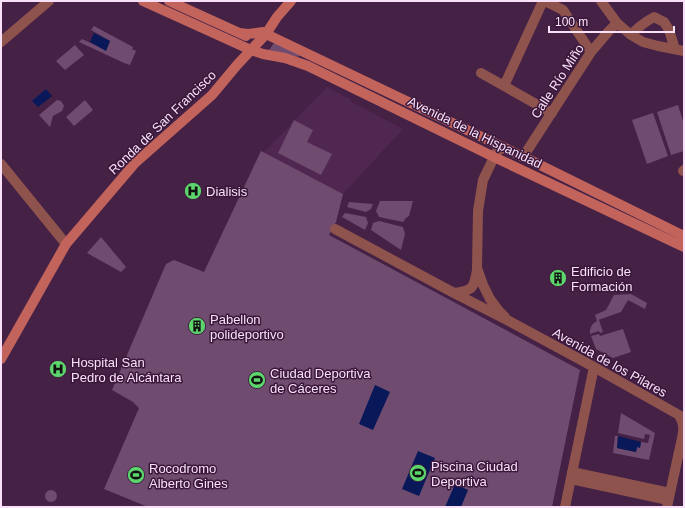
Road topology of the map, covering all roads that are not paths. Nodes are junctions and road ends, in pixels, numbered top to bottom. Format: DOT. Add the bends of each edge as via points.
graph roads {
  1 [pos="49,1"];
  2 [pos="143,1"];
  3 [pos="169,1"];
  4 [pos="292,1"];
  5 [pos="544,1"];
  6 [pos="602,1"];
  7 [pos="617,23"];
  8 [pos="239,33"];
  9 [pos="263,33"];
  10 [pos="631,35"];
  11 [pos="1,42"];
  12 [pos="232,42"];
  13 [pos="250,46"];
  14 [pos="679,50"];
  15 [pos="591,52"];
  16 [pos="315,56"];
  17 [pos="238,62"];
  18 [pos="308,66"];
  19 [pos="481,73"];
  20 [pos="504,86"];
  21 [pos="552,113"];
  22 [pos="503,148"];
  23 [pos="494,157"];
  24 [pos="523,157"];
  25 [pos="1,164"];
  26 [pos="335,229"];
  27 [pos="684,236"];
  28 [pos="66,244"];
  29 [pos="684,246"];
  30 [pos="477,268"];
  31 [pos="483,291"];
  32 [pos="468,296"];
  33 [pos="509,321"];
  34 [pos="1,359"];
  35 [pos="594,367"];
  36 [pos="572,476"];
  37 [pos="668,500"];
  38 [pos="565,507"];
  1 -- 11 [label="street"];
  2 -- 12 [label="main road"];
  3 -- 8 [label="main road"];
  4 -- 9 [label="main road, Ronda de San Francisco"];
  5 -- 15 [label="street" via="563,10"];
  5 -- 20 [label="street"];
  6 -- 7 [label="street"];
  7 -- 10 [label="street"];
  7 -- 15 [label="street, Calle Río Miño"];
  8 -- 9 [label="main road"];
  8 -- 13 [label="main road" via="249,37"];
  9 -- 13 [label="main road, Ronda de San Francisco"];
  9 -- 16 [label="main road, Avenida de la Hispanidad"];
  10 -- 14 [label="street" via="643,42"];
  10 -- 14 [label="street" via="642,24 654,18 664,22"];
  12 -- 13 [label="main road"];
  12 -- 17 [label="main road"];
  13 -- 17 [label="main road, Ronda de San Francisco"];
  13 -- 18 [label="main road, Avenida de la Hispanidad" via="263,54"];
  15 -- 21 [label="street, Calle Río Miño"];
  16 -- 18 [label="street"];
  16 -- 22 [label="main road, Avenida de la Hispanidad"];
  17 -- 28 [label="main road, Ronda de San Francisco" via="212,95 135,163"];
  18 -- 23 [label="main road, Avenida de la Hispanidad"];
  19 -- 20 [label="street"];
  20 -- 21 [label="street"];
  21 -- 24 [label="street, Calle Río Miño"];
  22 -- 23 [label="street" via="497,151"];
  22 -- 24 [label="main road, Avenida de la Hispanidad"];
  23 -- 29 [label="main road, Avenida de la Hispanidad"];
  23 -- 30 [label="street" via="483,180 478,211"];
  24 -- 27 [label="main road, Avenida de la Hispanidad"];
  25 -- 28 [label="street"];
  26 -- 32 [label="street" via="454,293"];
  28 -- 34 [label="main road, Ronda de San Francisco"];
  30 -- 31 [label="street"];
  30 -- 32 [label="street"];
  31 -- 32 [label="street"];
  31 -- 33 [label="street"];
  32 -- 33 [label="street, Avenida de los Pilares"];
  33 -- 35 [label="street, Avenida de los Pilares"];
  35 -- 36 [label="street"];
  35 -- 37 [label="street, Avenida de los Pilares" via="673,412 683,421 682,438"];
  36 -- 37 [label="street"];
  36 -- 38 [label="street"];
}
